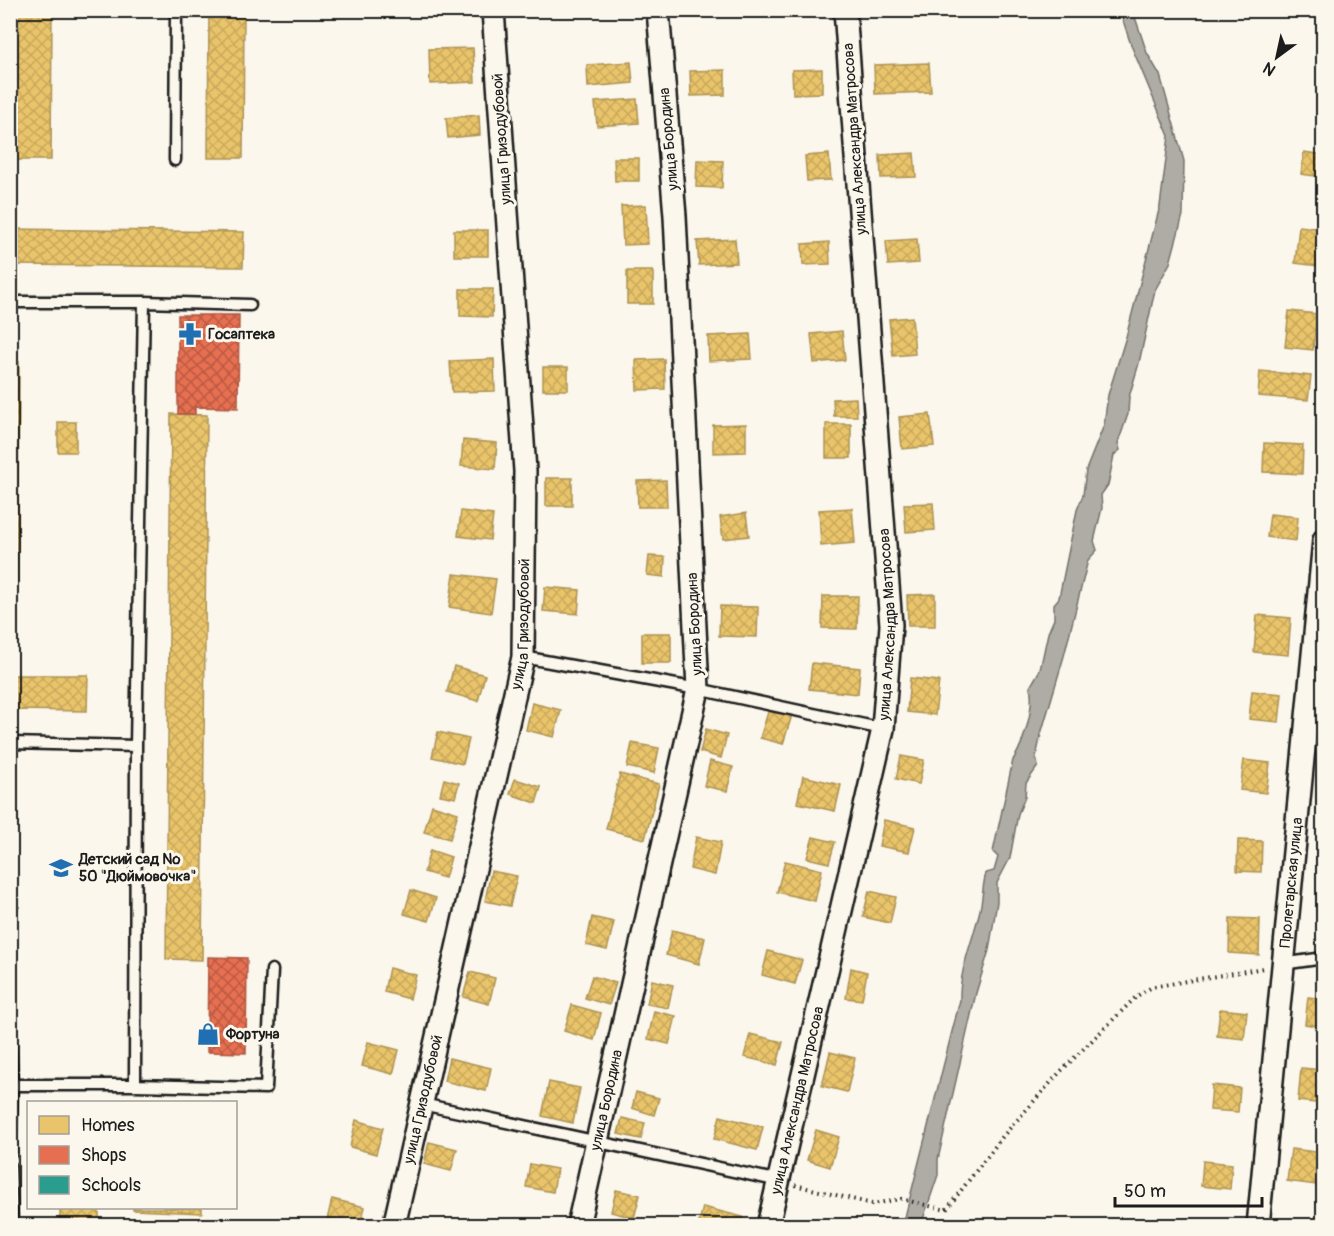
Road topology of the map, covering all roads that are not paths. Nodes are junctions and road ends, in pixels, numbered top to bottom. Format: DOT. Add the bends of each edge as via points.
graph roads {
  1 [pos="176,10"];
  2 [pos="493,10"];
  3 [pos="658,10"];
  4 [pos="845,10"];
  5 [pos="175,160"];
  6 [pos="10,302"];
  7 [pos="144,302"];
  8 [pos="250,305"];
  9 [pos="1323,540"];
  10 [pos="523,657"];
  11 [pos="698,689"];
  12 [pos="883,729"];
  13 [pos="10,743"];
  14 [pos="136,746"];
  15 [pos="1323,958"];
  16 [pos="1282,964"];
  17 [pos="272,970"];
  18 [pos="10,1043"];
  19 [pos="12,1085"];
  20 [pos="135,1085"];
  21 [pos="422,1104"];
  22 [pos="597,1140"];
  23 [pos="10,1154"];
  24 [pos="10,1166"];
  25 [pos="780,1181"];
  26 [pos="12,1226"];
  27 [pos="394,1226"];
  28 [pos="578,1226"];
  29 [pos="768,1226"];
  30 [pos="1258,1226"];
  1 -- 5 [label="lane"];
  2 -- 10 [label="street, улица Гризодубовой" via="525,471"];
  3 -- 11 [label="street, улица Бородина" via="675,216"];
  4 -- 12 [label="street, улица Александра Матросова" via="891,625"];
  6 -- 7 [label="lane"];
  7 -- 8 [label="lane"];
  7 -- 14 [label="lane"];
  9 -- 16 [label="street, Пролетарская улица"];
  10 -- 11 [label="lane"];
  10 -- 21 [label="street, улица Гризодубовой"];
  11 -- 12 [label="lane"];
  11 -- 22 [label="street, улица Бородина"];
  12 -- 25 [label="street, улица Александра Матросова"];
  13 -- 14 [label="lane"];
  14 -- 20 [label="lane"];
  15 -- 16 [label="lane"];
  16 -- 30 [label="street, Пролетарская улица"];
  17 -- 20 [label="lane" via="266,1088"];
  18 -- 19 [label="lane"];
  19 -- 20 [label="lane"];
  19 -- 23 [label="lane"];
  21 -- 22 [label="lane"];
  21 -- 27 [label="street, улица Гризодубовой"];
  22 -- 25 [label="lane"];
  22 -- 28 [label="street, улица Бородина"];
  24 -- 26 [label="lane"];
  25 -- 29 [label="street, улица Александра Матросова"];
}
